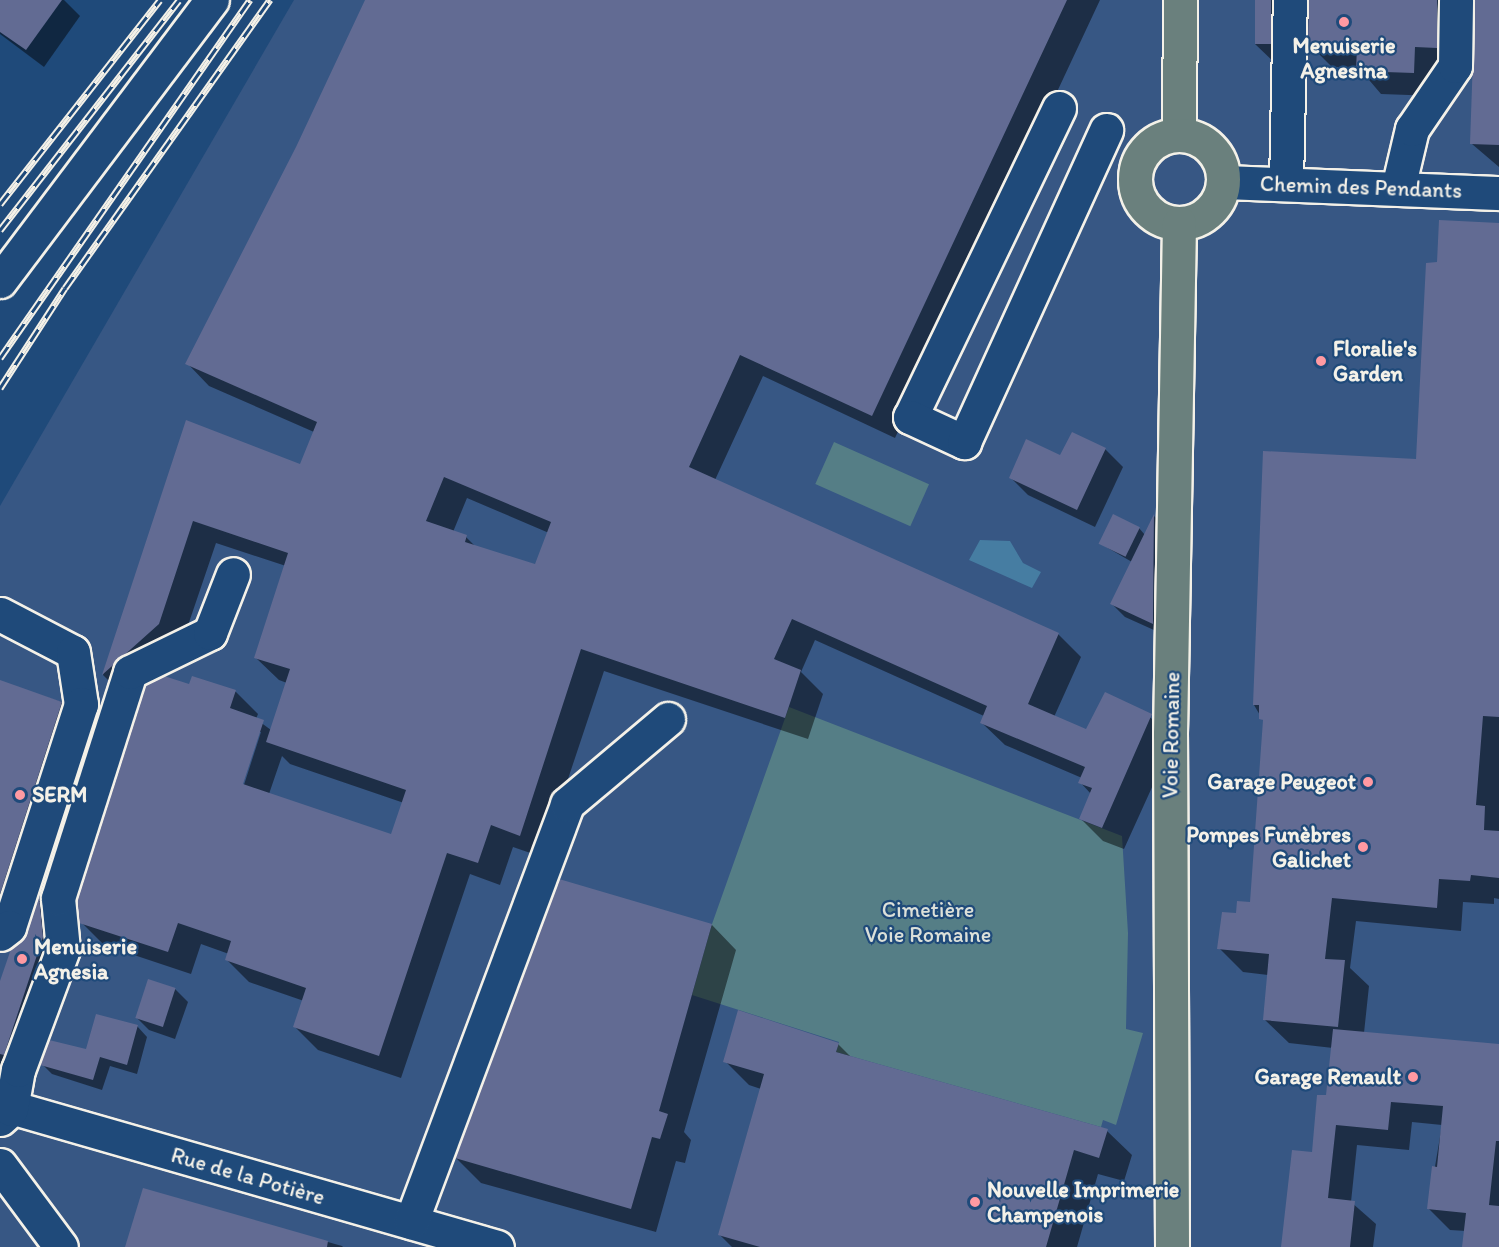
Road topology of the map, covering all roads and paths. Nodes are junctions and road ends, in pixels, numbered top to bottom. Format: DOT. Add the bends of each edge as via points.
graph roads {
  1 [pos="212,0"];
  2 [pos="1180,0"];
  3 [pos="1290,0"];
  4 [pos="1456,0"];
  5 [pos="1059,108"];
  6 [pos="1106,130"];
  7 [pos="1179,134"];
  8 [pos="1224,182"];
  9 [pos="1286,184"];
  10 [pos="1398,188"];
  11 [pos="1499,193"];
  12 [pos="1179,223"];
  13 [pos="0,281"];
  14 [pos="233,574"];
  15 [pos="0,614"];
  16 [pos="668,719"];
  17 [pos="0,934"];
  18 [pos="4,1110"];
  19 [pos="0,1165"];
  20 [pos="411,1222"];
  21 [pos="62,1247"];
  22 [pos="497,1247"];
  23 [pos="1173,1247"];
  1 -- 13 [label="street"];
  2 -- 7 [label="main road"];
  3 -- 9 [label="street"];
  4 -- 10 [label="street" via="1455,66 1412,129"];
  5 -- 6 [label="street" via="910,417 964,442"];
  7 -- 8 [label="main road" via="1206,143 1219,160"];
  7 -- 12 [label="main road" via="1167,136 1146,149 1134,175 1136,190 1151,214"];
  8 -- 9 [label="street, Chemin des Pendants"];
  8 -- 12 [label="main road" via="1214,206 1192,221"];
  9 -- 10 [label="street, Chemin des Pendants"];
  10 -- 11 [label="street, Chemin des Pendants"];
  12 -- 23 [label="main road, Voie Romaine" via="1170,734"];
  14 -- 18 [label="street" via="210,633 130,672 58,898 63,949"];
  15 -- 17 [label="street" via="73,652 81,704 9,927"];
  16 -- 20 [label="street" via="567,804"];
  18 -- 20 [label="street, Rue de la Potière"];
  19 -- 21 [label="street"];
  20 -- 22 [label="street, Rue de la Potière"];
}
